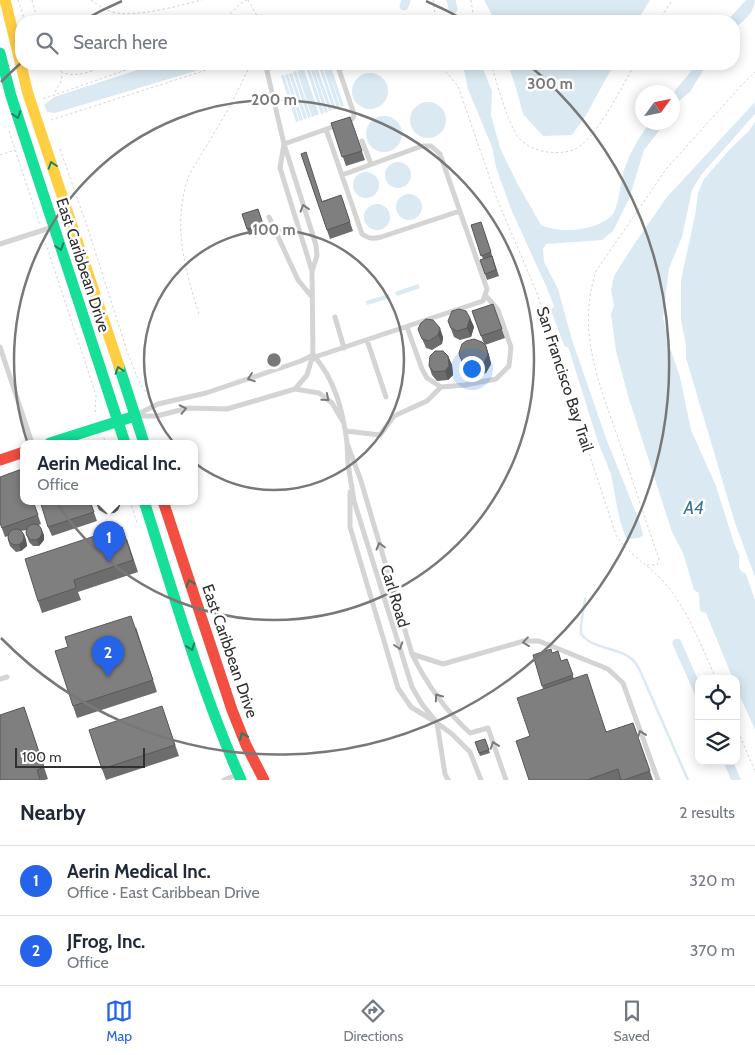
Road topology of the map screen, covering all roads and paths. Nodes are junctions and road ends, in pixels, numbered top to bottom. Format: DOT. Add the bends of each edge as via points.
graph roads {
  1 [pos="5,0"];
  2 [pos="18,0"];
  3 [pos="32,0"];
  4 [pos="92,0"];
  5 [pos="202,0"];
  6 [pos="248,0"];
  7 [pos="433,0"];
  8 [pos="471,0"];
  9 [pos="672,0"];
  10 [pos="23,15"];
  11 [pos="36,15"];
  12 [pos="229,15"];
  13 [pos="257,15"];
  14 [pos="435,15"];
  15 [pos="473,15"];
  16 [pos="663,15"];
  17 [pos="15,35"];
  18 [pos="0,53"];
  19 [pos="15,64"];
  20 [pos="1,65"];
  21 [pos="21,70"];
  22 [pos="59,70"];
  23 [pos="91,70"];
  24 [pos="125,70"];
  25 [pos="207,70"];
  26 [pos="248,70"];
  27 [pos="340,70"];
  28 [pos="444,70"];
  29 [pos="493,70"];
  30 [pos="631,70"];
  31 [pos="267,71"];
  32 [pos="62,72"];
  33 [pos="755,72"];
  34 [pos="54,94"];
  35 [pos="30,99"];
  36 [pos="8,126"];
  37 [pos="39,127"];
  38 [pos="326,130"];
  39 [pos="362,141"];
  40 [pos="284,144"];
  41 [pos="15,150"];
  42 [pos="0,155"];
  43 [pos="371,164"];
  44 [pos="342,174"];
  45 [pos="460,211"];
  46 [pos="269,217"];
  47 [pos="54,226"];
  48 [pos="42,230"];
  49 [pos="0,244"];
  50 [pos="312,271"];
  51 [pos="312,296"];
  52 [pos="486,296"];
  53 [pos="199,314"];
  54 [pos="335,317"];
  55 [pos="407,327"];
  56 [pos="367,340"];
  57 [pos="0,347"];
  58 [pos="344,348"];
  59 [pos="314,356"];
  60 [pos="441,387"];
  61 [pos="295,389"];
  62 [pos="386,397"];
  63 [pos="96,416"];
  64 [pos="135,416"];
  65 [pos="118,421"];
  66 [pos="345,425"];
  67 [pos="346,432"];
  68 [pos="31,440"];
  69 [pos="59,440"];
  70 [pos="124,440"];
  71 [pos="143,440"];
  72 [pos="347,443"];
  73 [pos="20,453"];
  74 [pos="0,460"];
  75 [pos="351,482"];
  76 [pos="131,505"];
  77 [pos="145,505"];
  78 [pos="164,505"];
  79 [pos="138,523"];
  80 [pos="647,565"];
  81 [pos="412,654"];
  82 [pos="714,675"];
  83 [pos="7,677"];
  84 [pos="0,679"];
  85 [pos="438,723"];
  86 [pos="740,736"];
  87 [pos="755,771"];
  88 [pos="240,777"];
  89 [pos="224,780"];
  90 [pos="264,780"];
  91 [pos="448,780"];
  92 [pos="481,780"];
  93 [pos="506,780"];
  94 [pos="658,780"];
  1 -- 17 [label="main road, East Caribbean Drive"];
  2 -- 10 [label="path"];
  3 -- 11 [label="path"];
  4 -- 5 [label="path" via="112,12 130,14"];
  6 -- 12 [label="path"];
  6 -- 13 [label="path"];
  7 -- 14 [label="path"];
  8 -- 15 [label="path"];
  9 -- 16 [label="path"];
  18 -- 20 [label="main road, East Caribbean Drive"];
  19 -- 20 [label="lane"];
  20 -- 47 [label="main road, East Caribbean Drive, one-way"];
  21 -- 35 [label="main road, East Caribbean Drive"];
  22 -- 32 [label="path"];
  23 -- 32 [label="path" via="74,75"];
  24 -- 34 [label="path"];
  25 -- 37 [label="path"];
  26 -- 53 [label="path" via="189,175 186,186 180,239"];
  27 -- 38 [label="lane" via="354,117"];
  28 -- 80 [label="path, San Francisco Bay Trail" via="458,86 497,199 538,293 616,535 631,554"];
  29 -- 30 [label="path" via="516,133 525,144 541,151 558,153 573,150 594,132"];
  31 -- 40 [label="lane"];
  32 -- 34 [label="path"];
  33 -- 80 [label="path" via="667,168 596,271 592,283 588,323 592,359 659,559 657,565"];
  34 -- 35 [label="path"];
  35 -- 37 [label="main road, East Caribbean Drive"];
  36 -- 41 [label="path"];
  64 -- 37 [label="main road, East Caribbean Drive, one-way"];
  38 -- 40 [label="lane"];
  38 -- 44 [label="lane"];
  39 -- 43 [label="lane"];
  40 -- 50 [label="lane" via="280,168"];
  50 -- 40 [label="lane, one-way" via="317,256 316,245"];
  41 -- 42 [label="path"];
  41 -- 48 [label="path"];
  43 -- 44 [label="lane"];
  43 -- 45 [label="lane" via="422,146 431,146 440,154"];
  44 -- 45 [label="lane" via="362,234 367,238 381,237"];
  45 -- 52 [label="lane" via="487,289"];
  46 -- 51 [label="lane" via="298,280"];
  47 -- 48 [label="lane"];
  47 -- 65 [label="main road, East Caribbean Drive, one-way"];
  48 -- 49 [label="lane"];
  48 -- 63 [label="path" via="96,395"];
  50 -- 51 [label="lane"];
  51 -- 59 [label="lane"];
  52 -- 55 [label="lane" via="483,301"];
  52 -- 60 [label="lane" via="498,310 511,347 509,366 496,379"];
  54 -- 58 [label="lane"];
  55 -- 56 [label="lane"];
  55 -- 60 [label="lane" via="427,378"];
  56 -- 58 [label="lane"];
  56 -- 62 [label="lane"];
  57 -- 68 [label="lane"];
  58 -- 59 [label="lane"];
  59 -- 61 [label="lane" via="307,375"];
  59 -- 64 [label="lane, one-way" via="206,393 158,404"];
  59 -- 66 [label="lane, Carl Road" via="340,401"];
  60 -- 67 [label="lane" via="427,401 394,416 380,435"];
  64 -- 61 [label="lane, one-way" via="158,416 188,408 227,409"];
  61 -- 66 [label="lane, one-way" via="319,393 332,403"];
  64 -- 65 [label="main road"];
  64 -- 71 [label="main road, East Caribbean Drive"];
  65 -- 69 [label="main road"];
  65 -- 70 [label="main road, East Caribbean Drive"];
  66 -- 67 [label="lane, Carl Road"];
  67 -- 72 [label="lane, Carl Road"];
  72 -- 75 [label="lane, Carl Road"];
  81 -- 72 [label="lane, Carl Road, one-way"];
  73 -- 74 [label="main road"];
  75 -- 85 [label="lane, Carl Road, one-way" via="354,501 412,686"];
  75 -- 85 [label="lane, Carl Road" via="350,527 398,688 411,707"];
  76 -- 79 [label="path"];
  77 -- 88 [label="main road, one-way" via="203,685"];
  90 -- 78 [label="main road, East Caribbean Drive, one-way" via="232,710"];
  80 -- 82 [label="path, San Francisco Bay Trail" via="664,582 679,605 698,637"];
  93 -- 81 [label="lane, Carl Road, one-way" via="488,728 470,733 446,708 421,673"];
  94 -- 81 [label="lane, one-way" via="622,683 608,669 539,641 524,641 443,664"];
  83 -- 84 [label="lane"];
  85 -- 91 [label="lane"];
  85 -- 92 [label="lane, Carl Road" via="470,752"];
  86 -- 87 [label="path"];
  88 -- 89 [label="lane"];
}
